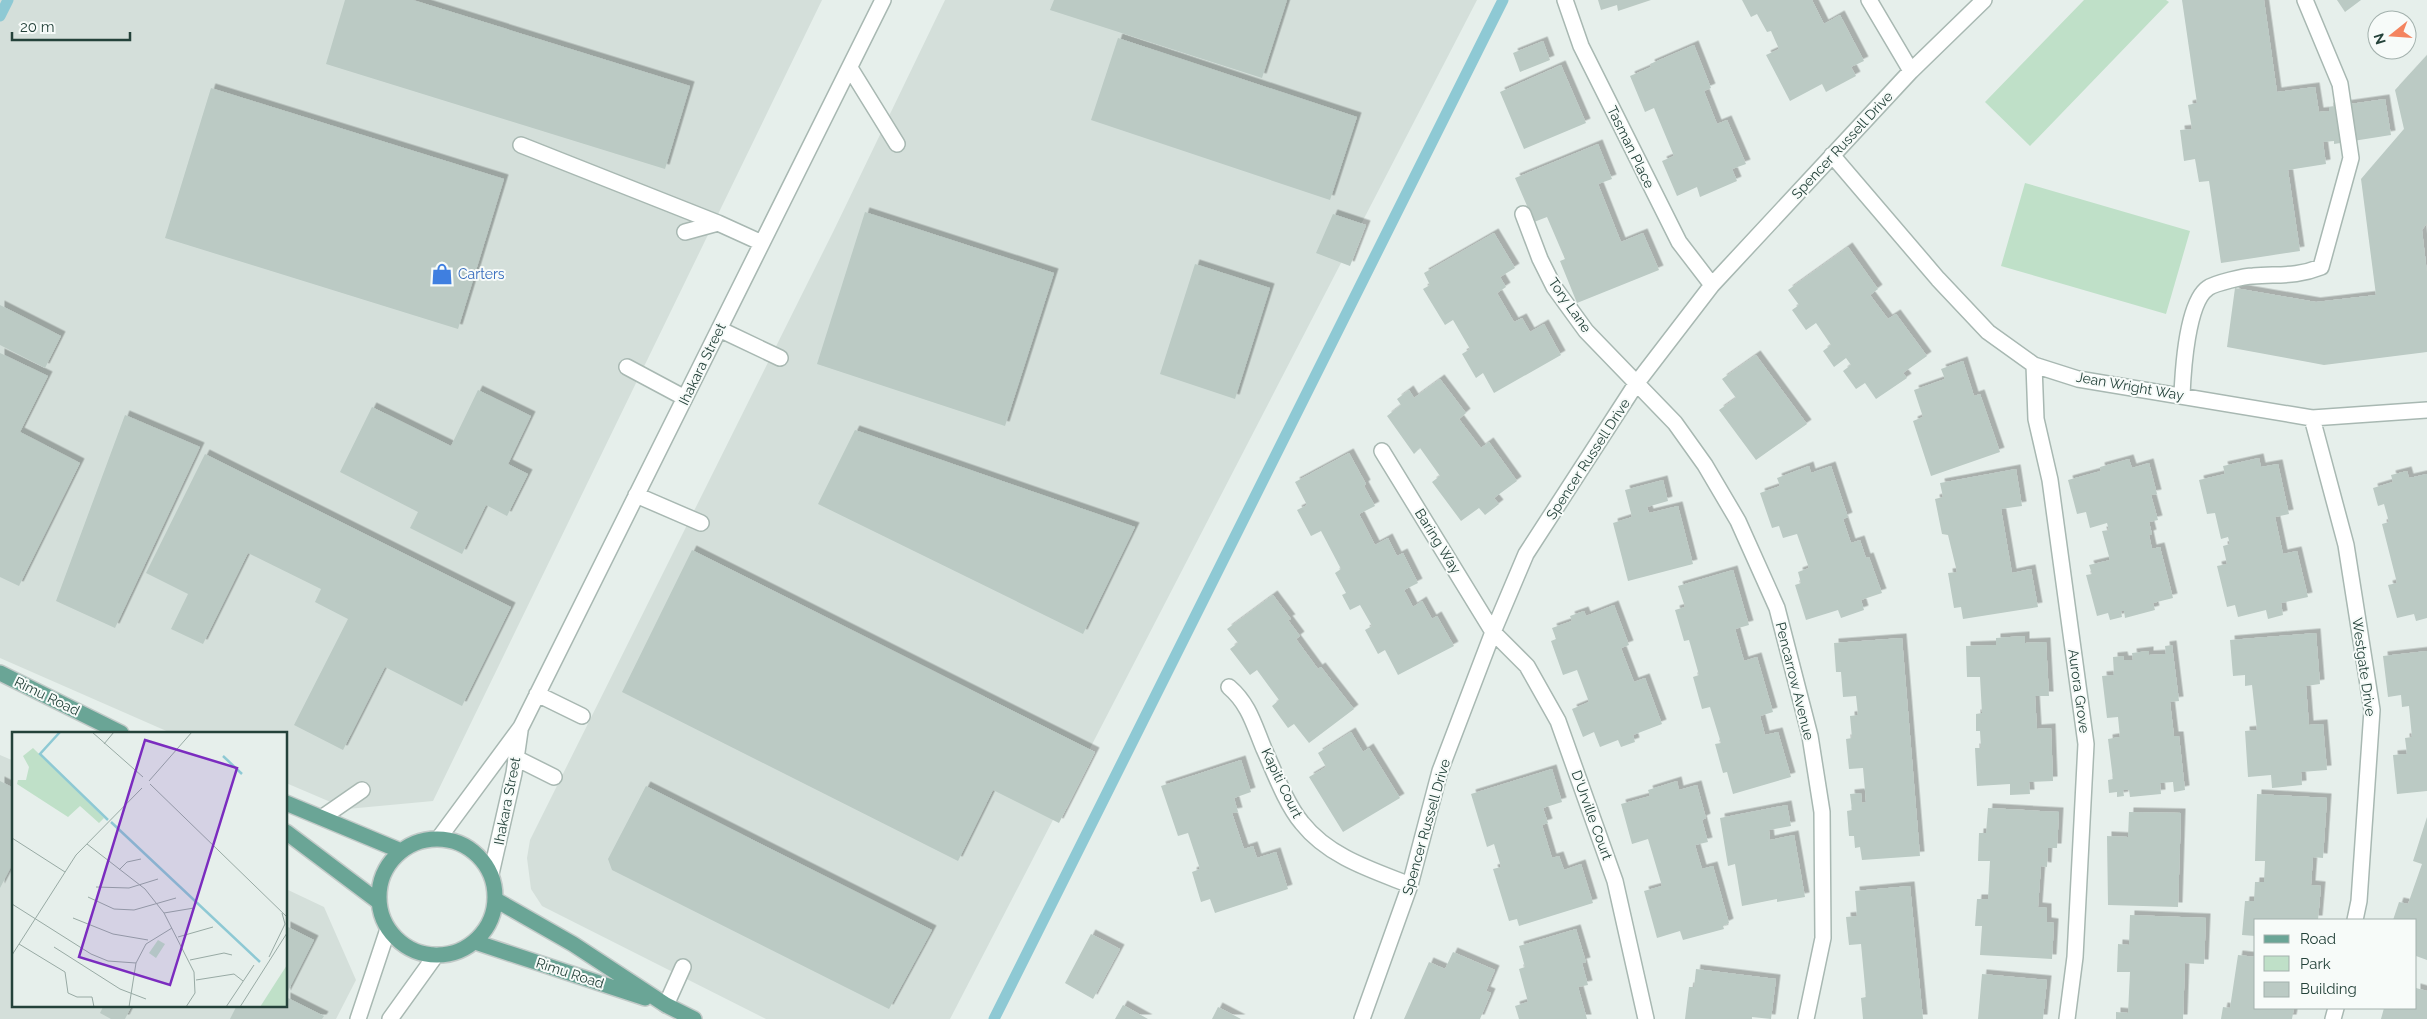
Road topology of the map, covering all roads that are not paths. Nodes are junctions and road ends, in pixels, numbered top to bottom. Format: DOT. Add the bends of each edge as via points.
graph roads {
  1 [pos="883,0"];
  2 [pos="1565,0"];
  3 [pos="1869,0"];
  4 [pos="1984,0"];
  5 [pos="2305,0"];
  6 [pos="850,68"];
  7 [pos="1911,71"];
  8 [pos="521,144"];
  9 [pos="897,144"];
  10 [pos="1832,156"];
  11 [pos="1523,214"];
  12 [pos="718,223"];
  13 [pos="685,232"];
  14 [pos="762,243"];
  15 [pos="1712,285"];
  16 [pos="719,329"];
  17 [pos="780,358"];
  18 [pos="2034,365"];
  19 [pos="627,367"];
  20 [pos="1636,384"];
  21 [pos="2182,395"];
  22 [pos="685,398"];
  23 [pos="2427,410"];
  24 [pos="2312,418"];
  25 [pos="1382,452"];
  26 [pos="636,495"];
  27 [pos="701,523"];
  28 [pos="1493,632"];
  29 [pos="0,673"];
  30 [pos="1229,687"];
  31 [pos="537,694"];
  32 [pos="582,716"];
  33 [pos="521,727"];
  34 [pos="119,732"];
  35 [pos="516,758"];
  36 [pos="554,777"];
  37 [pos="362,790"];
  38 [pos="288,804"];
  39 [pos="323,817"];
  40 [pos="288,834"];
  41 [pos="439,838"];
  42 [pos="402,851"];
  43 [pos="491,874"];
  44 [pos="1410,885"];
  45 [pos="496,900"];
  46 [pos="379,902"];
  47 [pos="2355,919"];
  48 [pos="388,929"];
  49 [pos="474,942"];
  50 [pos="436,955"];
  51 [pos="683,967"];
  52 [pos="666,1005"];
  53 [pos="358,1019"];
  54 [pos="390,1019"];
  55 [pos="694,1019"];
  56 [pos="1362,1019"];
  57 [pos="1646,1019"];
  58 [pos="1806,1019"];
  59 [pos="2067,1019"];
  1 -- 6 [label="street, Ihakara Street"];
  2 -- 15 [label="street, Tasman Place" via="1581,46 1679,242"];
  3 -- 7 [label="street"];
  4 -- 7 [label="street, Spencer Russell Drive"];
  5 -- 21 [label="street" via="2340,84 2351,158 2321,267 2302,275 2250,276 2208,288 2198,301 2193,316"];
  6 -- 9 [label="street"];
  6 -- 14 [label="street, Ihakara Street"];
  7 -- 10 [label="street, Spencer Russell Drive"];
  8 -- 12 [label="street"];
  10 -- 15 [label="street, Spencer Russell Drive"];
  10 -- 18 [label="street, Jean Wright Way" via="1988,332"];
  11 -- 20 [label="street, Tory Lane" via="1554,286 1586,331"];
  12 -- 13 [label="street"];
  12 -- 14 [label="street"];
  14 -- 16 [label="street, Ihakara Street"];
  15 -- 20 [label="street, Spencer Russell Drive"];
  16 -- 17 [label="street"];
  16 -- 22 [label="street, Ihakara Street"];
  18 -- 21 [label="street, Jean Wright Way" via="2078,379"];
  18 -- 59 [label="street, Aurora Grove" via="2036,419 2050,480 2086,744 2075,957"];
  19 -- 22 [label="street"];
  20 -- 28 [label="street, Spencer Russell Drive" via="1526,554"];
  20 -- 58 [label="street, Pencarrow Avenue" via="1675,423 1738,521 1777,608 1792,662 1810,736 1822,812 1823,938"];
  21 -- 24 [label="street, Jean Wright Way"];
  22 -- 26 [label="street, Ihakara Street"];
  23 -- 24 [label="street, Jean Wright Way"];
  24 -- 47 [label="street, Westgate Drive" via="2346,545 2372,710"];
  25 -- 28 [label="street, Baring Way"];
  26 -- 27 [label="street"];
  26 -- 31 [label="street, Ihakara Street"];
  28 -- 44 [label="street, Spencer Russell Drive" via="1440,771"];
  28 -- 57 [label="street, D'Urville Court" via="1527,666 1558,721 1615,881"];
  29 -- 34 [label="main road, Rimu Road"];
  30 -- 44 [label="street, Kapiti Court" via="1242,698 1302,823 1350,861"];
  31 -- 32 [label="street"];
  31 -- 33 [label="street, Ihakara Street"];
  33 -- 35 [label="street, Ihakara Street"];
  33 -- 41 [label="street, Ihakara Street"];
  35 -- 36 [label="street"];
  35 -- 43 [label="street, Ihakara Street"];
  37 -- 39 [label="street"];
  38 -- 39 [label="main road"];
  39 -- 42 [label="main road"];
  40 -- 46 [label="main road"];
  41 -- 42 [label="main road" via="419,841"];
  41 -- 43 [label="main road" via="460,843 479,856"];
  42 -- 46 [label="main road" via="388,865 381,883"];
  43 -- 45 [label="main road"];
  44 -- 56 [label="street, Spencer Russell Drive"];
  45 -- 49 [label="main road" via="485,930"];
  45 -- 52 [label="main road, Rimu Road" via="573,944"];
  46 -- 48 [label="main road"];
  48 -- 50 [label="main road" via="417,952"];
  48 -- 53 [label="street"];
  49 -- 50 [label="main road" via="456,952"];
  49 -- 52 [label="main road, Rimu Road"];
  50 -- 54 [label="street"];
  51 -- 52 [label="street"];
  52 -- 55 [label="main road, Rimu Road"];
}
